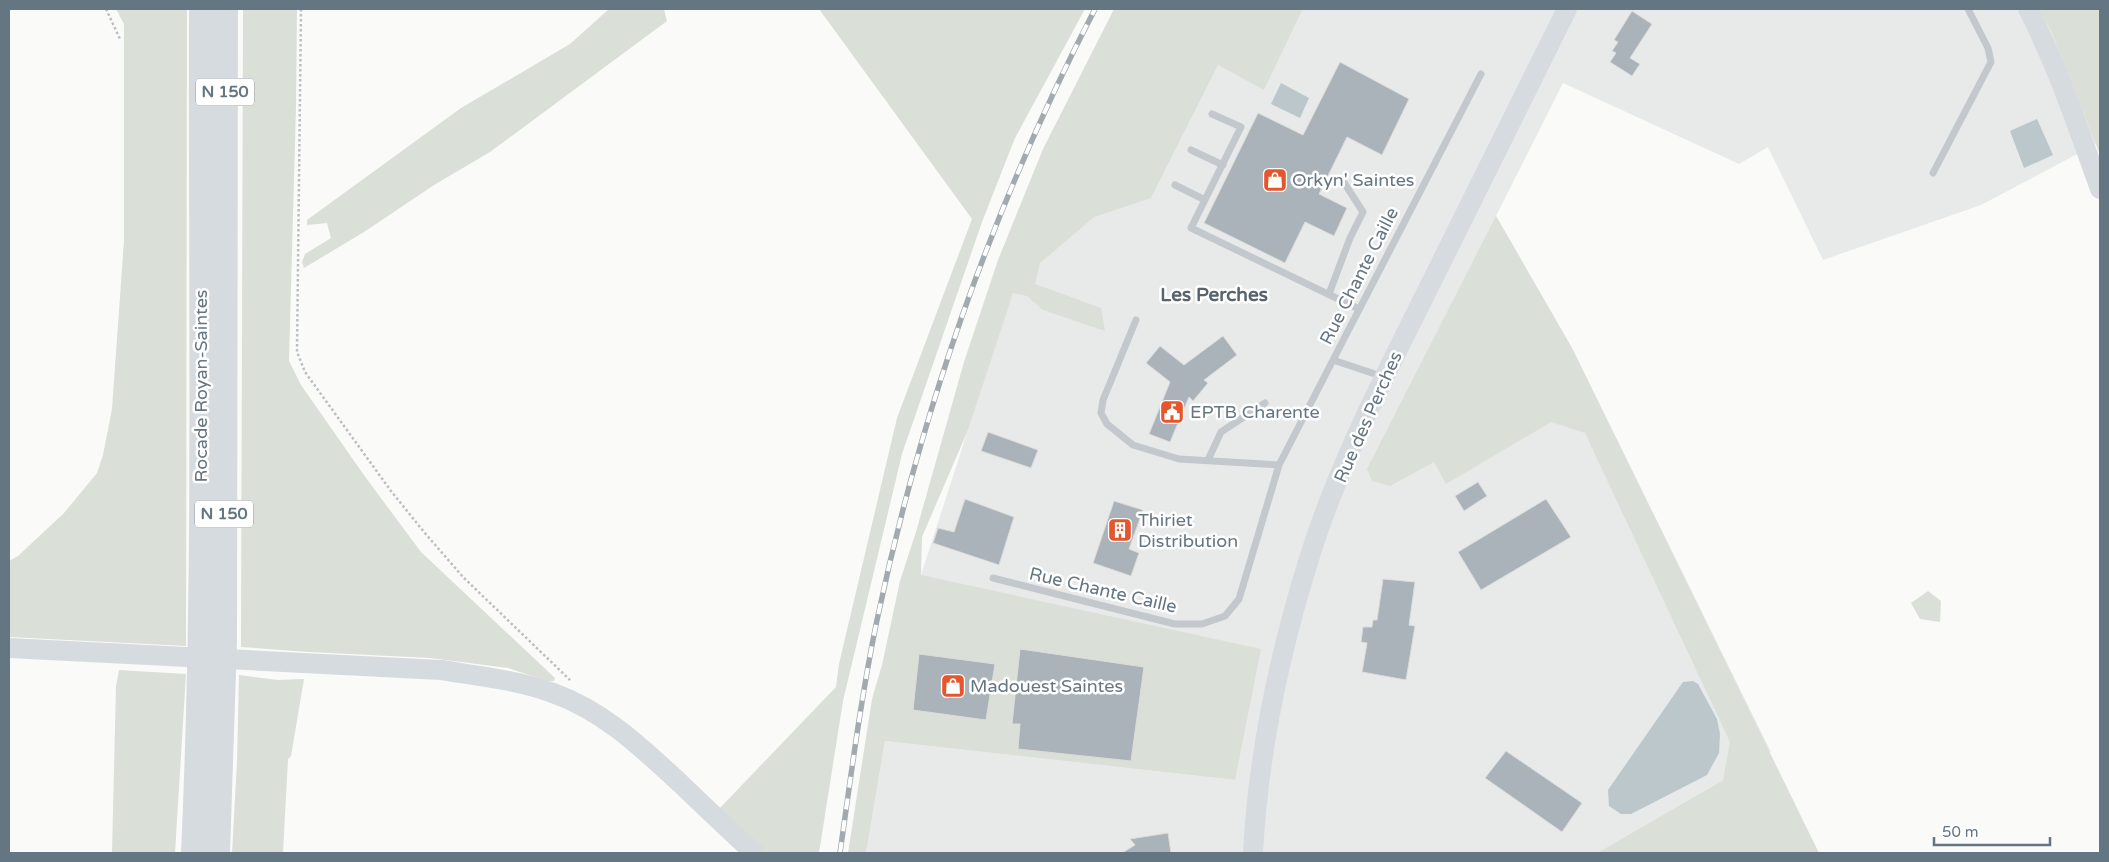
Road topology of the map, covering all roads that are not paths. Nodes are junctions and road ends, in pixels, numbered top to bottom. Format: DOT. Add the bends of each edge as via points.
graph roads {
  1 [pos="202,9"];
  2 [pos="225,9"];
  3 [pos="1567,9"];
  4 [pos="1968,9"];
  5 [pos="2028,9"];
  6 [pos="1482,74"];
  7 [pos="1212,114"];
  8 [pos="1191,150"];
  9 [pos="1222,165"];
  10 [pos="1933,173"];
  11 [pos="1343,181"];
  12 [pos="1175,185"];
  13 [pos="2100,189"];
  14 [pos="1205,200"];
  15 [pos="1329,294"];
  16 [pos="1359,309"];
  17 [pos="1136,320"];
  18 [pos="1333,360"];
  19 [pos="1384,377"];
  20 [pos="1265,402"];
  21 [pos="1208,460"];
  22 [pos="1279,465"];
  23 [pos="993,578"];
  24 [pos="9,648"];
  25 [pos="194,853"];
  26 [pos="217,853"];
  27 [pos="754,853"];
  28 [pos="1253,853"];
  1 -- 25 [label="highway, Rocade Royan-Saintes / N 150" via="200,728"];
  2 -- 26 [label="highway, Rocade Royan-Saintes / N 150" via="224,640"];
  3 -- 19 [label="street, Rue des Perches"];
  4 -- 10 [label="lane" via="1988,48 1991,62"];
  5 -- 13 [label="street" via="2067,93"];
  6 -- 16 [label="lane, Rue Chante Caille"];
  7 -- 9 [label="lane" via="1242,127"];
  8 -- 9 [label="lane"];
  9 -- 14 [label="lane"];
  11 -- 15 [label="lane" via="1363,212"];
  12 -- 14 [label="lane"];
  14 -- 15 [label="lane" via="1191,228"];
  15 -- 16 [label="lane"];
  16 -- 18 [label="lane, Rue Chante Caille"];
  17 -- 21 [label="lane" via="1103,400 1101,413 1107,424 1133,445 1179,459"];
  18 -- 19 [label="lane, Rue Chante Caille"];
  18 -- 22 [label="lane, Rue Chante Caille"];
  19 -- 28 [label="street, Rue des Perches" via="1337,484 1312,552 1285,644 1264,760"];
  20 -- 21 [label="lane" via="1221,432"];
  21 -- 22 [label="lane"];
  22 -- 23 [label="lane, Rue Chante Caille" via="1240,599 1225,616 1202,624 1175,624"];
  24 -- 27 [label="street" via="441,670 512,681 554,693 611,724 643,748"];
}
